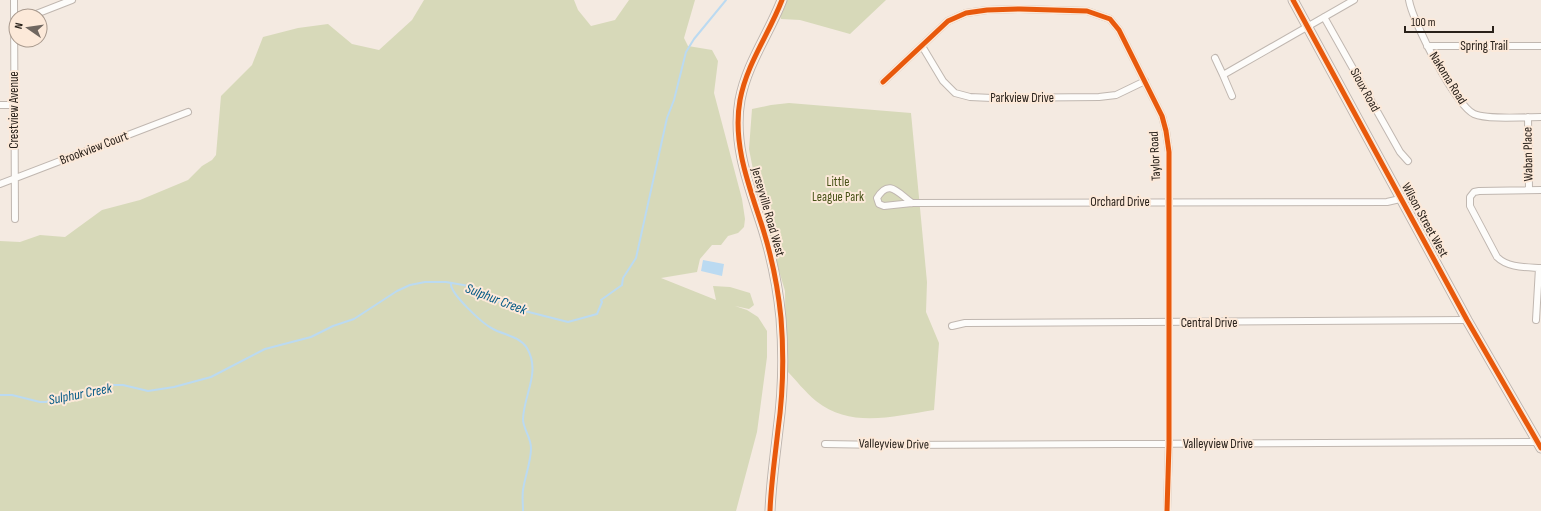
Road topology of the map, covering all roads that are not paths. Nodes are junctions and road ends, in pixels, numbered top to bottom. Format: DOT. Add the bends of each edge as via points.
graph roads {
  1 [pos="72,0"];
  2 [pos="782,0"];
  3 [pos="1292,0"];
  4 [pos="1354,0"];
  5 [pos="1409,0"];
  6 [pos="48,9"];
  7 [pos="1324,16"];
  8 [pos="1308,27"];
  9 [pos="922,46"];
  10 [pos="1427,46"];
  11 [pos="1541,46"];
  12 [pos="15,48"];
  13 [pos="1215,58"];
  14 [pos="1223,75"];
  15 [pos="883,82"];
  16 [pos="1145,82"];
  17 [pos="1232,96"];
  18 [pos="0,105"];
  19 [pos="15,105"];
  20 [pos="188,112"];
  21 [pos="1528,117"];
  22 [pos="1541,117"];
  23 [pos="1408,161"];
  24 [pos="15,179"];
  25 [pos="0,184"];
  26 [pos="1529,190"];
  27 [pos="1541,190"];
  28 [pos="1400,199"];
  29 [pos="1168,202"];
  30 [pos="912,203"];
  31 [pos="15,219"];
  32 [pos="1540,268"];
  33 [pos="1467,320"];
  34 [pos="1536,320"];
  35 [pos="1168,323"];
  36 [pos="952,326"];
  37 [pos="825,444"];
  38 [pos="1169,444"];
  39 [pos="1540,444"];
  40 [pos="770,511"];
  41 [pos="1167,511"];
  1 -- 6 [label="street"];
  2 -- 40 [label="main road, Jerseyville Road West" via="746,76 740,101 738,127 740,152 771,256 781,318 781,388 770,488"];
  3 -- 8 [label="main road, Wilson Street West"];
  4 -- 7 [label="street"];
  5 -- 10 [label="street, Nakoma Road" via="1415,22"];
  7 -- 8 [label="street"];
  7 -- 23 [label="street, Sioux Road" via="1400,152"];
  8 -- 14 [label="street"];
  8 -- 28 [label="main road, Wilson Street West"];
  9 -- 15 [label="street, Taylor Road"];
  9 -- 16 [label="street, Parkview Drive" via="942,81 955,93 970,97 1099,97 1116,95"];
  9 -- 16 [label="street, Taylor Road" via="948,21 966,13 1020,9 1087,11 1110,19 1119,30"];
  10 -- 11 [label="street, Spring Trail"];
  10 -- 21 [label="street, Nakoma Road" via="1461,103 1472,113 1484,117"];
  12 -- 19 [label="street, Crestview Avenue"];
  13 -- 14 [label="street"];
  14 -- 17 [label="street"];
  16 -- 29 [label="street, Taylor Road" via="1162,116 1166,131"];
  18 -- 19 [label="street"];
  19 -- 24 [label="street, Crestview Avenue"];
  20 -- 24 [label="street, Brookview Court"];
  21 -- 22 [label="street, Nakoma Road"];
  21 -- 26 [label="street, Waban Place"];
  24 -- 25 [label="street, Brookview Court"];
  24 -- 31 [label="street, Crestview Avenue"];
  26 -- 27 [label="street"];
  26 -- 32 [label="street" via="1474,192 1470,197 1470,206 1502,262"];
  28 -- 29 [label="street, Orchard Drive" via="1387,202"];
  28 -- 33 [label="main road, Wilson Street West"];
  29 -- 30 [label="street, Orchard Drive"];
  29 -- 35 [label="street, Taylor Road"];
  30 -- 30 [label="street, Orchard Drive" via="887,187 878,198 879,204 884,206"];
  32 -- 34 [label="street"];
  33 -- 35 [label="street, Central Drive"];
  33 -- 39 [label="main road, Wilson Street West"];
  35 -- 36 [label="street, Central Drive" via="965,323"];
  35 -- 38 [label="street, Taylor Road"];
  37 -- 38 [label="street, Valleyview Drive"];
  38 -- 39 [label="street, Valleyview Drive"];
  38 -- 41 [label="street, Taylor Road"];
}
